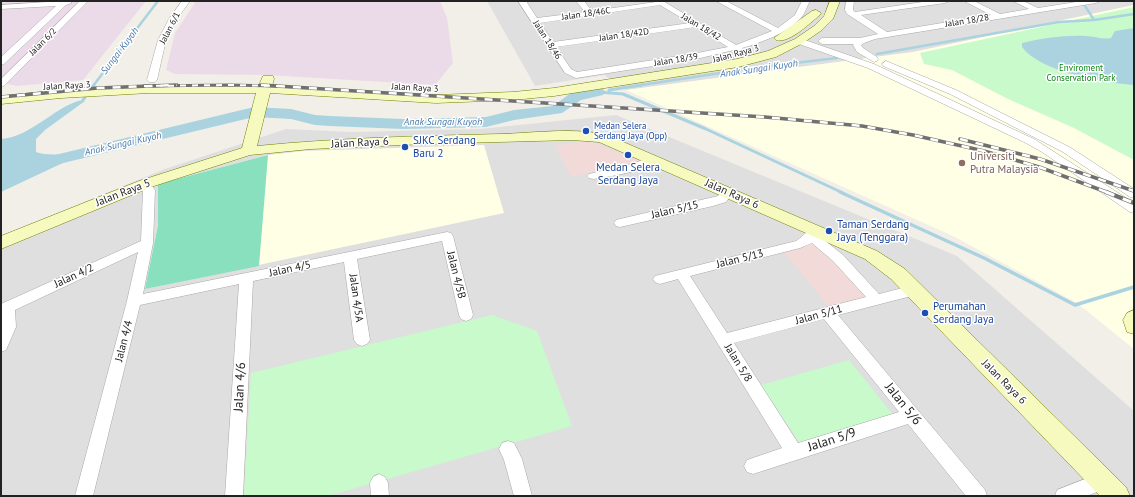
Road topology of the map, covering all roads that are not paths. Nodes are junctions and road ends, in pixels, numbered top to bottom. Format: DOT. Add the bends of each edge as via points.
graph roads {
  1 [pos="84,1"];
  2 [pos="186,1"];
  3 [pos="522,1"];
  4 [pos="580,1"];
  5 [pos="720,1"];
  6 [pos="743,1"];
  7 [pos="806,1"];
  8 [pos="822,1"];
  9 [pos="835,1"];
  10 [pos="850,1"];
  11 [pos="945,1"];
  12 [pos="968,1"];
  13 [pos="1018,1"];
  14 [pos="1096,1"];
  15 [pos="660,2"];
  16 [pos="64,3"];
  17 [pos="1,7"];
  18 [pos="734,8"];
  19 [pos="1038,11"];
  20 [pos="590,13"];
  21 [pos="816,13"];
  22 [pos="854,14"];
  23 [pos="999,16"];
  24 [pos="535,21"];
  25 [pos="696,25"];
  26 [pos="778,31"];
  27 [pos="886,35"];
  28 [pos="805,40"];
  29 [pos="861,42"];
  30 [pos="551,45"];
  31 [pos="737,52"];
  32 [pos="874,59"];
  33 [pos="1,62"];
  34 [pos="576,75"];
  35 [pos="152,80"];
  36 [pos="1,84"];
  37 [pos="115,87"];
  38 [pos="1,90"];
  39 [pos="64,90"];
  40 [pos="263,92"];
  41 [pos="1,100"];
  42 [pos="251,144"];
  43 [pos="652,159"];
  44 [pos="593,176"];
  45 [pos="145,184"];
  46 [pos="727,192"];
  47 [pos="1134,194"];
  48 [pos="1134,209"];
  49 [pos="620,223"];
  50 [pos="814,234"];
  51 [pos="447,236"];
  52 [pos="1,243"];
  53 [pos="147,243"];
  54 [pos="350,256"];
  55 [pos="681,273"];
  56 [pos="246,278"];
  57 [pos="660,278"];
  58 [pos="914,290"];
  59 [pos="876,300"];
  60 [pos="134,302"];
  61 [pos="4,308"];
  62 [pos="827,312"];
  63 [pos="466,315"];
  64 [pos="1134,318"];
  65 [pos="1134,326"];
  66 [pos="362,340"];
  67 [pos="724,340"];
  68 [pos="1,346"];
  69 [pos="912,415"];
  70 [pos="508,449"];
  71 [pos="794,452"];
  72 [pos="753,466"];
  73 [pos="1103,481"];
  74 [pos="84,496"];
  75 [pos="234,496"];
  76 [pos="523,496"];
  77 [pos="978,496"];
  78 [pos="1064,496"];
  79 [pos="1117,496"];
  1 -- 16 [label="street"];
  1 -- 36 [label="street, Jalan 6/2"];
  2 -- 35 [label="street, Jalan 6/1" via="162,40"];
  3 -- 24 [label="street, Jalan 18/46"];
  4 -- 20 [label="street"];
  5 -- 18 [label="street"];
  6 -- 18 [label="street"];
  7 -- 26 [label="street, Jalan 18/39" via="805,7 791,22"];
  8 -- 21 [label="street"];
  9 -- 28 [label="street" via="829,17"];
  10 -- 22 [label="street" via="849,10"];
  11 -- 22 [label="street"];
  12 -- 23 [label="street"];
  13 -- 19 [label="street"];
  14 -- 19 [label="street, Jalan 18/28"];
  15 -- 20 [label="street, Jalan 18/46C"];
  15 -- 25 [label="street, Jalan 18/42"];
  16 -- 17 [label="street"];
  16 -- 33 [label="street"];
  18 -- 26 [label="street"];
  19 -- 23 [label="street, Jalan 18/28"];
  20 -- 24 [label="street, Jalan 18/46C"];
  21 -- 28 [label="street" via="798,32"];
  21 -- 31 [label="street, Jalan Raya 3" via="790,33 764,46"];
  22 -- 27 [label="street"];
  23 -- 27 [label="street, Jalan 18/28"];
  24 -- 30 [label="street, Jalan 18/46"];
  25 -- 30 [label="street, Jalan 18/42D"];
  25 -- 31 [label="street, Jalan 18/42"];
  26 -- 31 [label="street, Jalan 18/39" via="752,42"];
  27 -- 29 [label="street, Jalan 18/28"];
  28 -- 29 [label="street, Jalan 18/28"];
  28 -- 31 [label="street" via="758,51"];
  28 -- 32 [label="street"];
  28 -- 40 [label="street, Jalan Raya 3" via="772,54 738,63 561,91 513,96 436,99 298,90"];
  28 -- 48 [label="street" via="871,66 1030,141"];
  29 -- 32 [label="street" via="857,45 860,50"];
  30 -- 34 [label="street, Jalan 18/46" via="568,72"];
  31 -- 34 [label="street, Jalan 18/39"];
  31 -- 40 [label="street, Jalan Raya 3" via="677,67 550,87 458,91"];
  32 -- 47 [label="street" via="953,92 1067,150"];
  35 -- 37 [label="street, Jalan Raya 3"];
  35 -- 40 [label="street, Jalan Raya 3"];
  37 -- 39 [label="street, Jalan Raya 3"];
  37 -- 40 [label="street, Jalan Raya 3"];
  38 -- 39 [label="street, Jalan Raya 3"];
  39 -- 41 [label="street, Jalan Raya 3"];
  40 -- 42 [label="street"];
  42 -- 43 [label="street, Jalan Raya 6" via="311,145 572,136 602,138"];
  42 -- 45 [label="street, Jalan Raya 5"];
  43 -- 44 [label="street" via="639,166"];
  43 -- 46 [label="street, Jalan Raya 6"];
  45 -- 52 [label="street, Jalan Raya 5"];
  45 -- 53 [label="street, Jalan 4/4" via="149,190"];
  46 -- 49 [label="street, Jalan 5/15" via="722,199 709,203"];
  46 -- 50 [label="street, Jalan Raya 6"];
  50 -- 55 [label="street, Jalan 5/13" via="800,244"];
  50 -- 58 [label="street, Jalan Raya 6" via="871,255 898,274"];
  50 -- 59 [label="street"];
  51 -- 54 [label="street, Jalan 4/5"];
  51 -- 63 [label="street, Jalan 4/5B"];
  53 -- 60 [label="street, Jalan 4/4"];
  53 -- 61 [label="street, Jalan 4/2"];
  54 -- 56 [label="street, Jalan 4/5"];
  54 -- 66 [label="street, Jalan 4/5A"];
  55 -- 57 [label="street, Jalan 5/13"];
  55 -- 67 [label="street, Jalan 5/8"];
  56 -- 60 [label="street, Jalan 4/5"];
  56 -- 75 [label="street, Jalan 4/6"];
  58 -- 59 [label="street, Jalan 5/11"];
  58 -- 73 [label="street, Jalan Raya 6"];
  59 -- 62 [label="street, Jalan 5/11"];
  60 -- 74 [label="street, Jalan 4/4"];
  61 -- 68 [label="street" via="10,327"];
  62 -- 67 [label="street, Jalan 5/11"];
  62 -- 69 [label="street, Jalan 5/6"];
  64 -- 65 [label="street"];
  67 -- 71 [label="street, Jalan 5/8"];
  69 -- 71 [label="street, Jalan 5/9"];
  69 -- 77 [label="street, Jalan 5/6"];
  70 -- 76 [label="street" via="513,458"];
  71 -- 72 [label="street, Jalan 5/9"];
  73 -- 78 [label="street"];
  73 -- 79 [label="street, Jalan Raya 6"];
}
